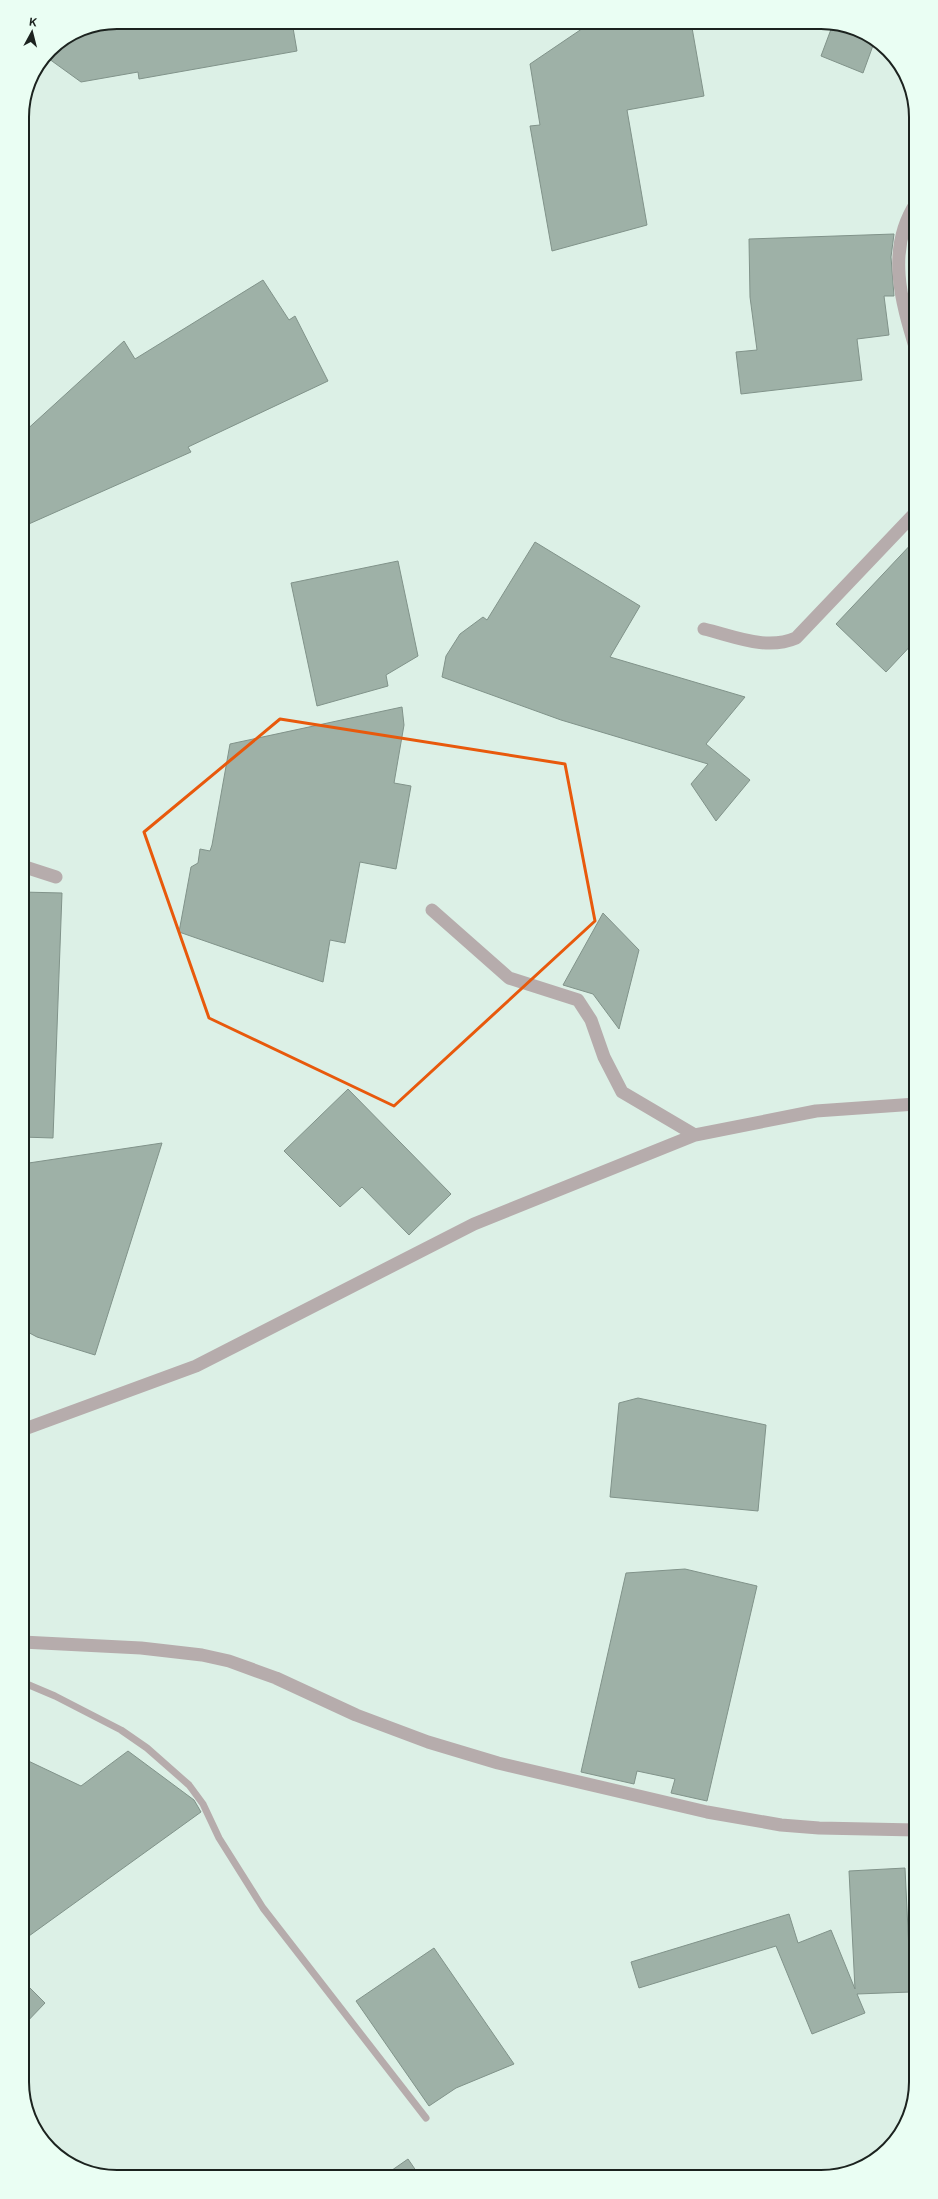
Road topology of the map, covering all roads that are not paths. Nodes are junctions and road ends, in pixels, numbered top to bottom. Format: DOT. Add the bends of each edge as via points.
graph roads {
  1 [pos="909,216"];
  2 [pos="909,326"];
  3 [pos="909,519"];
  4 [pos="704,629"];
  5 [pos="29,868"];
  6 [pos="56,877"];
  7 [pos="432,910"];
  8 [pos="909,1104"];
  9 [pos="694,1135"];
  10 [pos="29,1427"];
  11 [pos="29,1642"];
  12 [pos="29,1685"];
  13 [pos="909,1830"];
  14 [pos="426,2118"];
  1 -- 2 [label="street" via="902,229 899,276"];
  3 -- 4 [label="street" via="796,638 782,643 763,644"];
  5 -- 6 [label="street"];
  7 -- 9 [label="street" via="509,978 578,1000 591,1020 604,1057 622,1092"];
  8 -- 9 [label="street" via="816,1111"];
  9 -- 10 [label="street" via="474,1224 196,1366"];
  11 -- 13 [label="street" via="149,1648 229,1661 276,1678 356,1715 428,1742 498,1763 707,1812 789,1825"];
  12 -- 14 [label="lane" via="121,1730 148,1748 188,1784 203,1804 219,1838 263,1908"];
}
